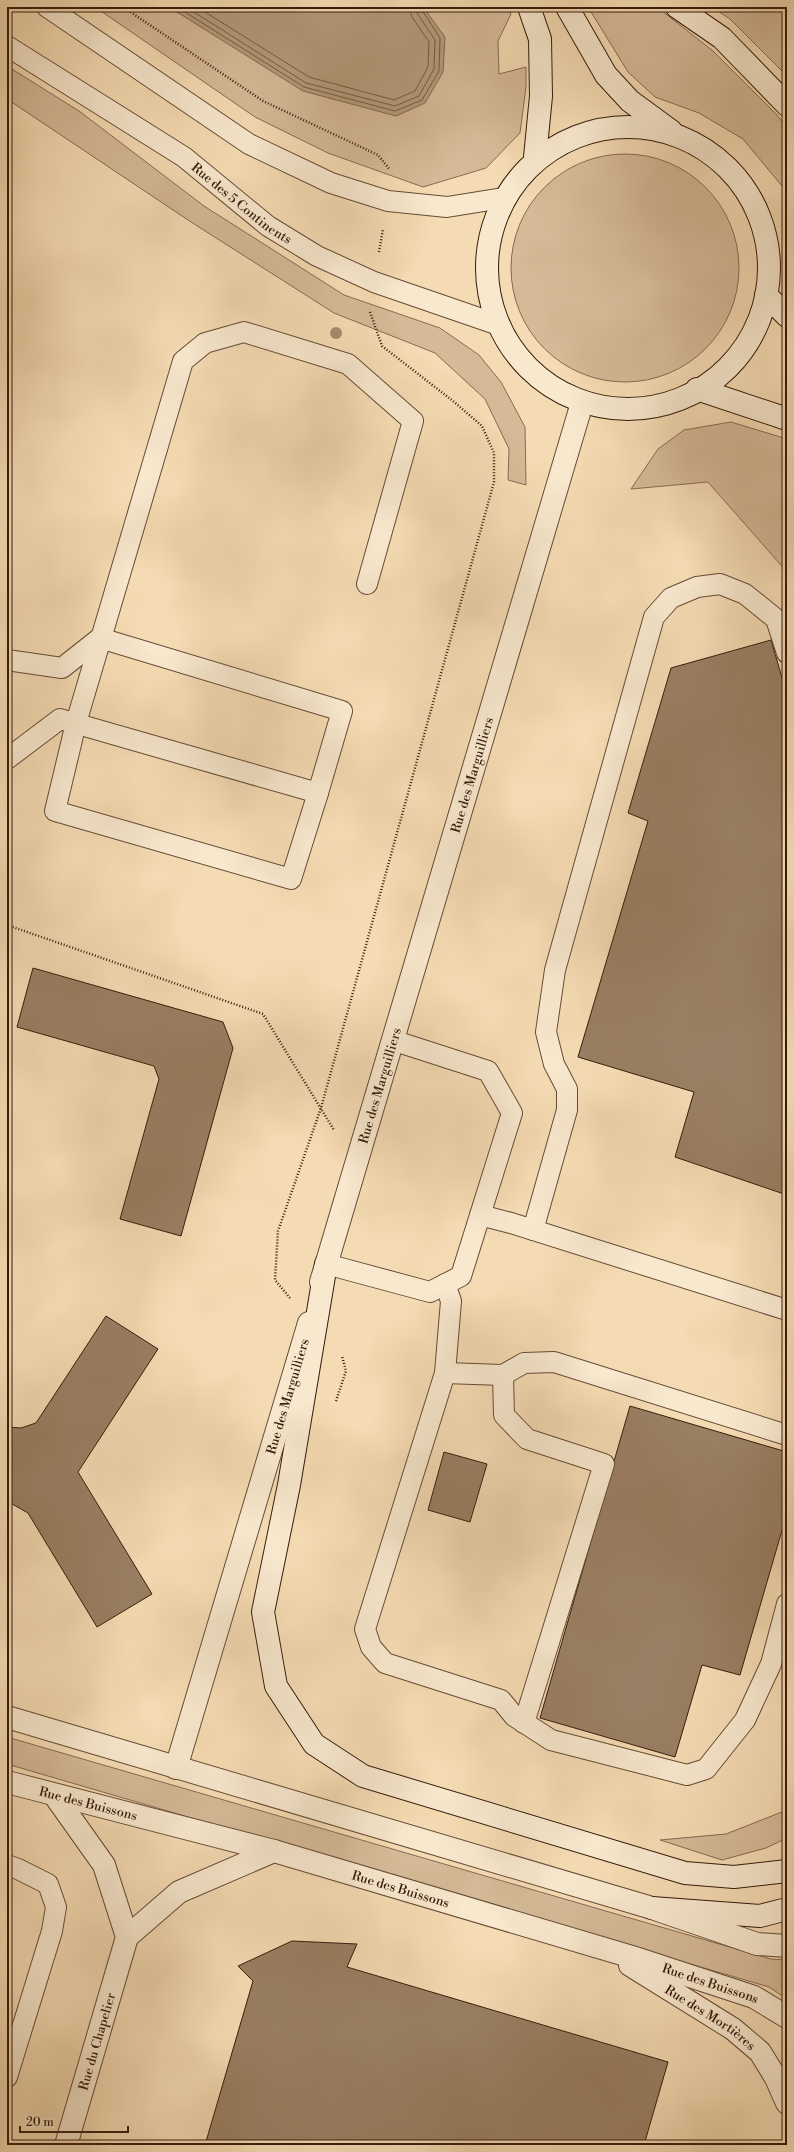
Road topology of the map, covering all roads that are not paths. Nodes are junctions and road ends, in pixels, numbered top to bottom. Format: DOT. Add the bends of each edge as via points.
graph roads {
  1 [pos="47,7"];
  2 [pos="528,7"];
  3 [pos="567,7"];
  4 [pos="677,7"];
  5 [pos="7,46"];
  6 [pos="787,105"];
  7 [pos="677,135"];
  8 [pos="535,157"];
  9 [pos="503,198"];
  10 [pos="766,295"];
  11 [pos="787,316"];
  12 [pos="496,324"];
  13 [pos="697,389"];
  14 [pos="582,403"];
  15 [pos="787,419"];
  16 [pos="367,584"];
  17 [pos="100,638"];
  18 [pos="787,653"];
  19 [pos="7,660"];
  20 [pos="76,724"];
  21 [pos="7,758"];
  22 [pos="318,793"];
  23 [pos="392,1040"];
  24 [pos="480,1215"];
  25 [pos="533,1230"];
  26 [pos="326,1264"];
  27 [pos="445,1284"];
  28 [pos="787,1310"];
  29 [pos="445,1373"];
  30 [pos="504,1375"];
  31 [pos="787,1435"];
  32 [pos="787,1604"];
  33 [pos="7,1717"];
  34 [pos="524,1723"];
  35 [pos="176,1768"];
  36 [pos="7,1782"];
  37 [pos="55,1796"];
  38 [pos="274,1851"];
  39 [pos="7,1865"];
  40 [pos="787,1871"];
  41 [pos="652,1908"];
  42 [pos="787,1909"];
  43 [pos="127,1937"];
  44 [pos="787,1946"];
  45 [pos="610,1952"];
  46 [pos="787,2017"];
  47 [pos="7,2077"];
  48 [pos="787,2103"];
  49 [pos="66,2145"];
  1 -- 9 [label="lane" via="249,144 331,183 388,201 447,207"];
  2 -- 8 [label="street" via="540,40 541,96"];
  3 -- 7 [label="street" via="606,75 630,101"];
  4 -- 6 [label="street" via="722,38"];
  5 -- 12 [label="lane, Rue des 5 Continents" via="184,157 268,226 317,256 374,282"];
  7 -- 8 [label="street" via="638,128 599,131"];
  7 -- 10 [label="street" via="713,154 742,183 762,219 770,260"];
  8 -- 9 [label="street"];
  9 -- 12 [label="street" via="489,234 486,274"];
  10 -- 11 [label="street"];
  10 -- 13 [label="street" via="754,332 735,360"];
  12 -- 14 [label="street" via="515,354 546,383"];
  13 -- 14 [label="street" via="667,405 626,409"];
  13 -- 15 [label="street"];
  14 -- 23 [label="street, Rue des Marguilliers"];
  16 -- 17 [label="lane" via="413,422 348,364 244,332 205,343 183,361"];
  17 -- 19 [label="lane" via="62,668"];
  17 -- 20 [label="lane"];
  17 -- 22 [label="lane" via="342,711"];
  18 -- 25 [label="lane" via="776,619 745,594 720,584 697,588 671,598 654,617 555,970 546,1032 554,1064 567,1089 567,1110"];
  20 -- 21 [label="lane" via="60,718"];
  20 -- 22 [label="lane"];
  20 -- 22 [label="lane" via="55,811 291,879"];
  23 -- 24 [label="lane" via="488,1071 512,1112"];
  23 -- 26 [label="street, Rue des Marguilliers"];
  24 -- 25 [label="lane"];
  24 -- 27 [label="lane" via="461,1276"];
  25 -- 28 [label="lane"];
  26 -- 27 [label="lane" via="430,1292"];
  26 -- 35 [label="street, Rue des Marguilliers"];
  26 -- 40 [label="street" via="289,1486 263,1612 276,1686 314,1744 363,1776 685,1873 734,1877"];
  27 -- 29 [label="lane" via="451,1301"];
  29 -- 30 [label="lane"];
  29 -- 34 [label="lane" via="365,1629 371,1648 385,1663 501,1700 514,1716"];
  30 -- 31 [label="lane" via="524,1363 554,1362"];
  30 -- 34 [label="lane" via="504,1415 527,1439 604,1464"];
  32 -- 34 [label="lane" via="771,1664 745,1720 706,1769 687,1775 551,1740"];
  33 -- 35 [label="street"];
  35 -- 41 [label="street"];
  36 -- 37 [label="street, Rue des Buissons"];
  37 -- 38 [label="street, Rue des Buissons"];
  37 -- 43 [label="street" via="104,1865"];
  38 -- 43 [label="street" via="179,1892"];
  38 -- 45 [label="street, Rue des Buissons"];
  39 -- 47 [label="lane" via="48,1884 56,1907 52,1931"];
  41 -- 42 [label="street" via="760,1916"];
  41 -- 44 [label="street" via="757,1944"];
  43 -- 49 [label="street, Rue du Chapelier"];
  45 -- 46 [label="street, Rue des Buissons" via="754,1997"];
  45 -- 48 [label="street, Rue des Mortières" via="733,2029 760,2052"];
}
